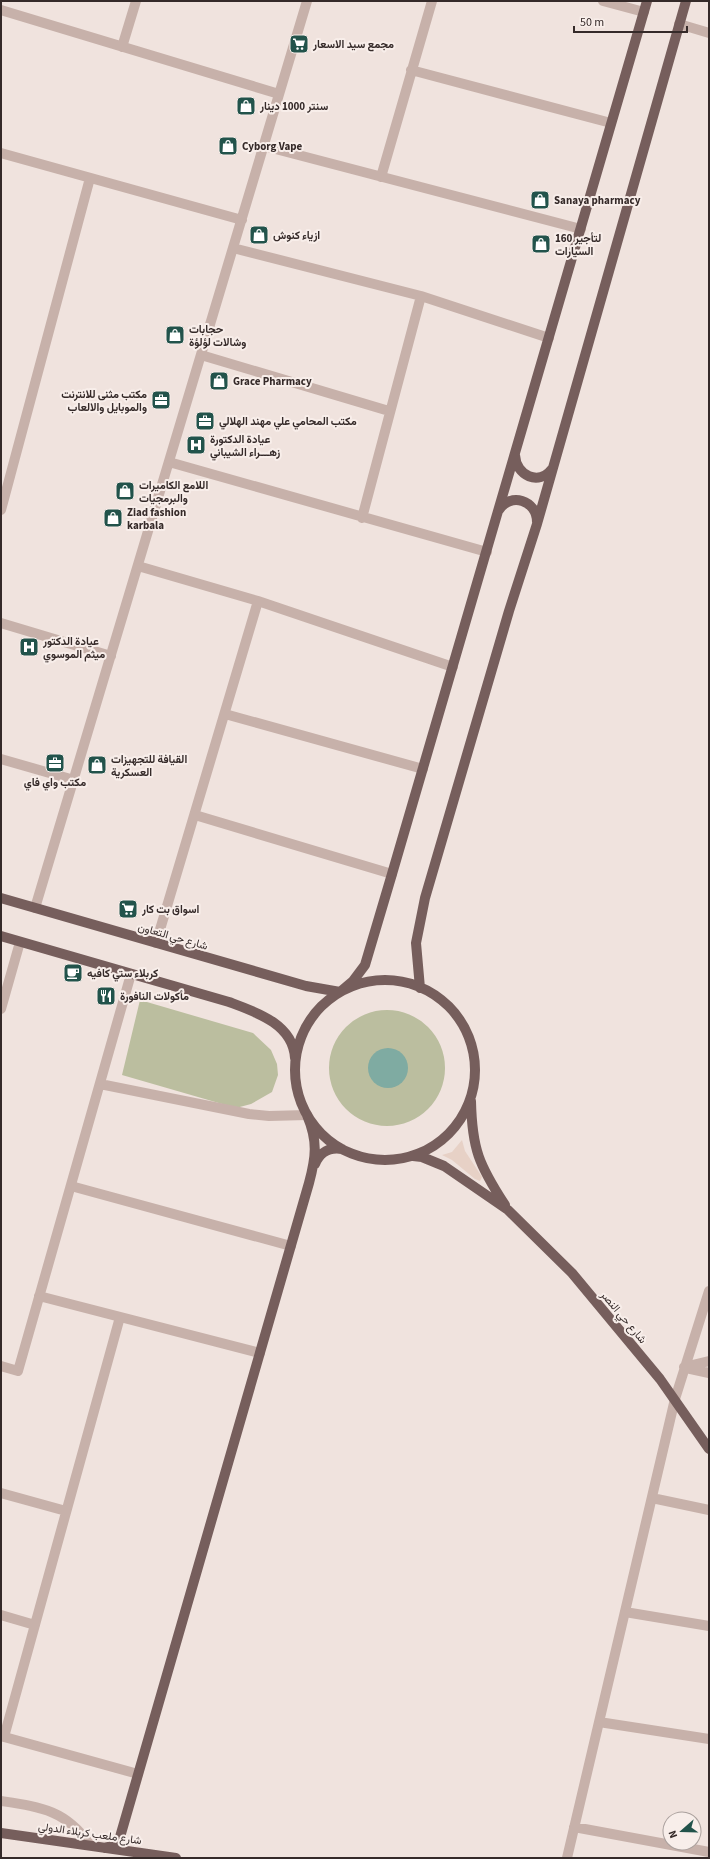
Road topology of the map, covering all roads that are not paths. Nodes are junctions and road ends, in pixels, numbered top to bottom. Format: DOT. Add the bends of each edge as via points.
graph roads {
  1 [pos="136,1"];
  2 [pos="307,1"];
  3 [pos="432,1"];
  4 [pos="603,1"];
  5 [pos="647,1"];
  6 [pos="686,1"];
  7 [pos="2,9"];
  8 [pos="644,12"];
  9 [pos="679,24"];
  10 [pos="709,33"];
  11 [pos="122,47"];
  12 [pos="411,70"];
  13 [pos="279,94"];
  14 [pos="611,124"];
  15 [pos="264,146"];
  16 [pos="1,152"];
  17 [pos="381,177"];
  18 [pos="90,178"];
  19 [pos="242,220"];
  20 [pos="580,229"];
  21 [pos="233,248"];
  22 [pos="421,296"];
  23 [pos="549,338"];
  24 [pos="201,355"];
  25 [pos="390,411"];
  26 [pos="516,451"];
  27 [pos="169,462"];
  28 [pos="552,469"];
  29 [pos="1,510"];
  30 [pos="498,512"];
  31 [pos="362,518"];
  32 [pos="537,524"];
  33 [pos="486,552"];
  34 [pos="138,566"];
  35 [pos="258,601"];
  36 [pos="1,623"];
  37 [pos="111,656"];
  38 [pos="453,666"];
  39 [pos="224,714"];
  40 [pos="1,759"];
  41 [pos="423,769"];
  42 [pos="74,780"];
  43 [pos="195,814"];
  44 [pos="392,874"];
  45 [pos="1,898"];
  46 [pos="35,908"];
  47 [pos="1,936"];
  48 [pos="20,942"];
  49 [pos="156,943"];
  50 [pos="131,974"];
  51 [pos="420,988"];
  52 [pos="340,992"];
  53 [pos="1,1009"];
  54 [pos="295,1074"];
  55 [pos="100,1084"];
  56 [pos="470,1098"];
  57 [pos="307,1115"];
  58 [pos="343,1149"];
  59 [pos="412,1156"];
  60 [pos="313,1169"];
  61 [pos="70,1186"];
  62 [pos="508,1210"];
  63 [pos="291,1246"];
  64 [pos="709,1291"];
  65 [pos="39,1296"];
  66 [pos="120,1317"];
  67 [pos="260,1353"];
  68 [pos="709,1361"];
  69 [pos="1,1366"];
  70 [pos="684,1367"];
  71 [pos="709,1373"];
  72 [pos="675,1399"];
  73 [pos="709,1449"];
  74 [pos="1,1493"];
  75 [pos="652,1498"];
  76 [pos="709,1510"];
  77 [pos="66,1511"];
  78 [pos="625,1612"];
  79 [pos="1,1615"];
  80 [pos="35,1625"];
  81 [pos="709,1626"];
  82 [pos="599,1722"];
  83 [pos="2,1736"];
  84 [pos="709,1739"];
  85 [pos="138,1774"];
  86 [pos="1,1801"];
  87 [pos="574,1827"];
  88 [pos="1,1833"];
  89 [pos="90,1845"];
  90 [pos="105,1848"];
  91 [pos="709,1852"];
  92 [pos="176,1858"];
  93 [pos="567,1858"];
  1 -- 11 [label="street"];
  2 -- 13 [label="street"];
  3 -- 12 [label="street"];
  4 -- 8 [label="street"];
  5 -- 8 [label="main road"];
  6 -- 9 [label="main road"];
  7 -- 11 [label="street"];
  8 -- 14 [label="main road"];
  9 -- 10 [label="street"];
  9 -- 28 [label="main road"];
  11 -- 13 [label="street"];
  12 -- 14 [label="street"];
  12 -- 17 [label="street"];
  13 -- 15 [label="street"];
  14 -- 20 [label="main road"];
  15 -- 17 [label="street"];
  15 -- 19 [label="street"];
  16 -- 18 [label="street"];
  17 -- 20 [label="street"];
  18 -- 19 [label="street"];
  18 -- 29 [label="street"];
  19 -- 21 [label="street"];
  20 -- 23 [label="main road"];
  21 -- 22 [label="street"];
  21 -- 24 [label="street"];
  22 -- 23 [label="street"];
  22 -- 25 [label="street"];
  23 -- 26 [label="main road"];
  24 -- 25 [label="street"];
  24 -- 27 [label="street"];
  25 -- 31 [label="street"];
  26 -- 28 [label="main road" via="516,464 519,470 530,477 542,477"];
  26 -- 30 [label="main road"];
  27 -- 31 [label="street"];
  27 -- 34 [label="street"];
  28 -- 32 [label="main road"];
  30 -- 32 [label="main road" via="506,502 519,500 535,510"];
  30 -- 33 [label="main road"];
  31 -- 33 [label="street"];
  32 -- 51 [label="main road" via="425,898 416,943"];
  33 -- 38 [label="main road"];
  34 -- 35 [label="street"];
  34 -- 37 [label="street"];
  35 -- 38 [label="street"];
  35 -- 39 [label="street"];
  36 -- 37 [label="street"];
  37 -- 42 [label="street"];
  38 -- 41 [label="main road"];
  39 -- 41 [label="street"];
  39 -- 43 [label="street"];
  40 -- 42 [label="street"];
  41 -- 44 [label="main road"];
  42 -- 46 [label="street"];
  43 -- 44 [label="street"];
  43 -- 49 [label="street"];
  44 -- 52 [label="main road" via="365,965 353,981"];
  45 -- 46 [label="main road, شارع حي التعاون"];
  46 -- 49 [label="main road, شارع حي التعاون"];
  47 -- 48 [label="main road"];
  48 -- 50 [label="main road"];
  48 -- 53 [label="street"];
  49 -- 52 [label="main road, شارع حي التعاون" via="273,977"];
  50 -- 54 [label="main road" via="229,1002 266,1017 290,1039"];
  50 -- 55 [label="street"];
  51 -- 52 [label="main road" via="388,980 371,981"];
  51 -- 56 [label="main road" via="439,999 455,1014 466,1033 473,1054 474,1076"];
  52 -- 54 [label="main road" via="311,1018 296,1054"];
  54 -- 57 [label="main road" via="299,1095"];
  55 -- 57 [label="street" via="249,1114"];
  55 -- 61 [label="street"];
  56 -- 59 [label="main road" via="461,1117 448,1134 438,1143"];
  56 -- 62 [label="main road" via="472,1132 480,1162"];
  57 -- 58 [label="main road" via="326,1138"];
  57 -- 60 [label="main road" via="315,1139"];
  58 -- 59 [label="main road" via="367,1158 382,1160"];
  58 -- 60 [label="main road" via="330,1149 321,1154"];
  59 -- 62 [label="main road" via="422,1157 444,1166"];
  60 -- 63 [label="main road"];
  61 -- 63 [label="street"];
  61 -- 65 [label="street"];
  62 -- 72 [label="main road, شارع حي النصر" via="572,1274"];
  63 -- 67 [label="main road"];
  64 -- 70 [label="street"];
  65 -- 66 [label="street"];
  65 -- 69 [label="street" via="18,1371"];
  66 -- 67 [label="street"];
  66 -- 77 [label="street"];
  67 -- 85 [label="main road"];
  68 -- 70 [label="street"];
  70 -- 71 [label="street"];
  70 -- 72 [label="street"];
  72 -- 73 [label="main road, شارع حي النصر"];
  72 -- 75 [label="street"];
  74 -- 77 [label="street"];
  75 -- 76 [label="street"];
  75 -- 78 [label="street"];
  77 -- 80 [label="street"];
  78 -- 81 [label="street"];
  78 -- 82 [label="street"];
  79 -- 80 [label="street"];
  80 -- 83 [label="street"];
  82 -- 84 [label="street"];
  82 -- 87 [label="street"];
  83 -- 85 [label="street"];
  85 -- 90 [label="main road" via="120,1837 114,1845"];
  86 -- 89 [label="street" via="36,1806 59,1814 74,1826"];
  87 -- 91 [label="street"];
  87 -- 93 [label="street"];
  88 -- 89 [label="main road, شارع ملعب كربلاء الدولي"];
  89 -- 90 [label="main road, شارع ملعب كربلاء الدولي"];
  90 -- 92 [label="main road, شارع ملعب كربلاء الدولي"];
}
